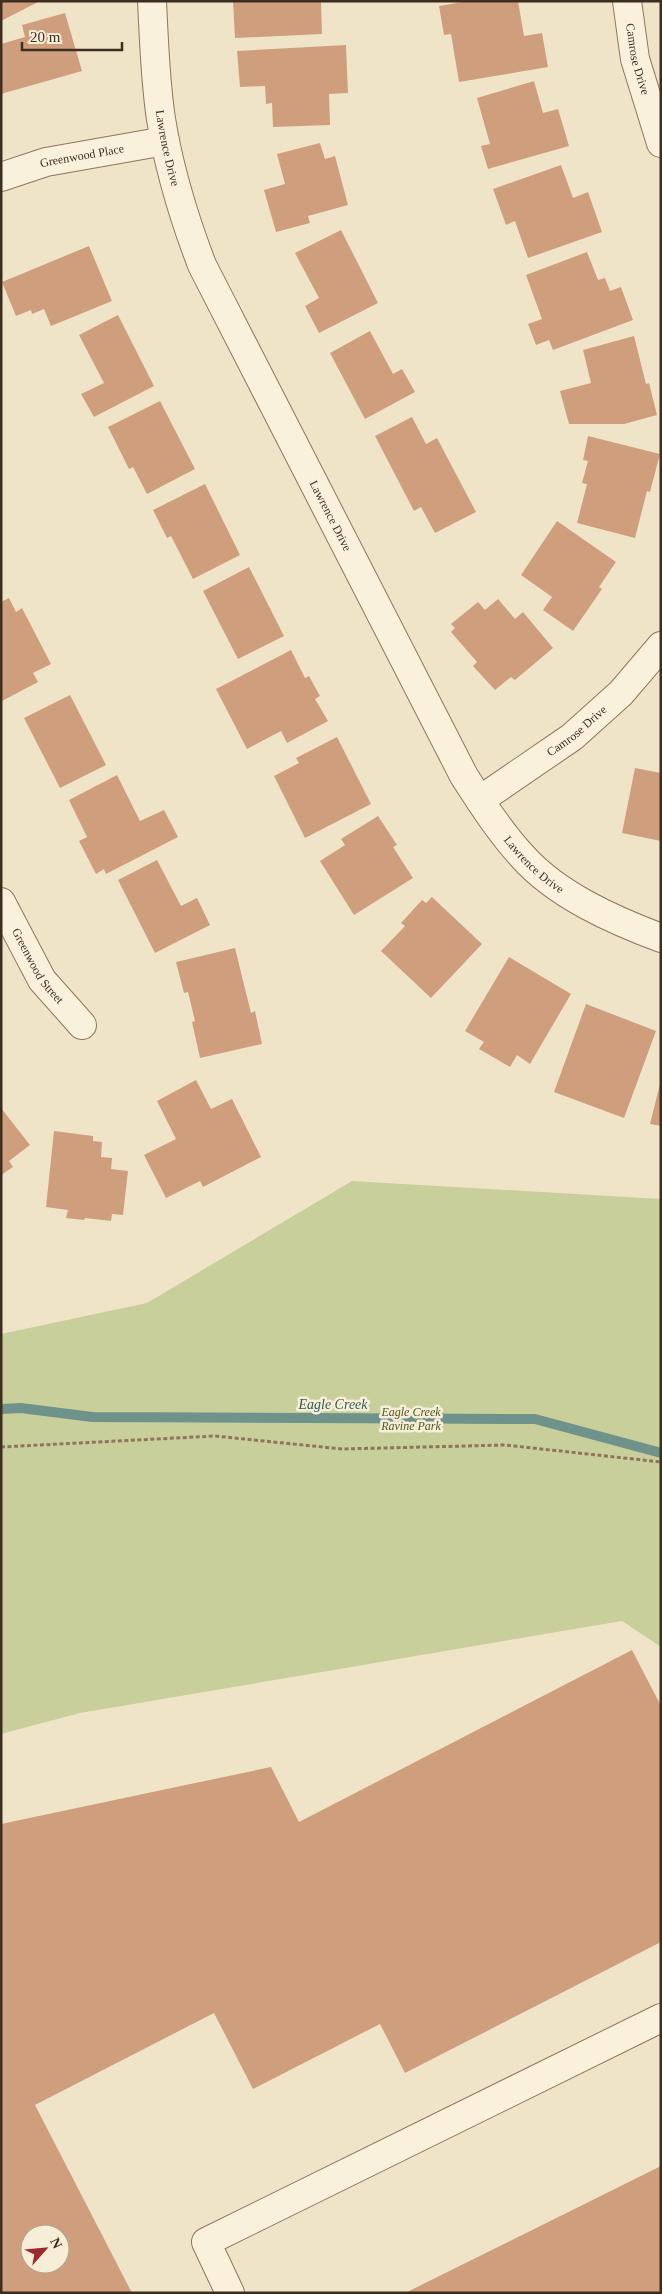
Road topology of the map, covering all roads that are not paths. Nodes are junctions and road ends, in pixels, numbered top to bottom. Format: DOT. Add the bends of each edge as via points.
graph roads {
  1 [pos="152,1"];
  2 [pos="627,1"];
  3 [pos="165,141"];
  4 [pos="661,143"];
  5 [pos="1,177"];
  6 [pos="661,646"];
  7 [pos="480,800"];
  8 [pos="1,902"];
  9 [pos="661,938"];
  10 [pos="82,1025"];
  11 [pos="661,2018"];
  12 [pos="230,2293"];
  1 -- 3 [label="street, Lawrence Drive" via="156,76"];
  2 -- 4 [label="street, Camrose Drive" via="635,60"];
  3 -- 5 [label="street, Greenwood Place" via="46,162"];
  3 -- 7 [label="street, Lawrence Drive" via="189,231 221,304 464,776"];
  6 -- 7 [label="street, Camrose Drive" via="621,692 572,737"];
  7 -- 9 [label="street, Lawrence Drive" via="524,858 549,880 592,907"];
  8 -- 10 [label="street, Greenwood Street" via="42,980"];
  11 -- 12 [label="street" via="206,2242"];
}
